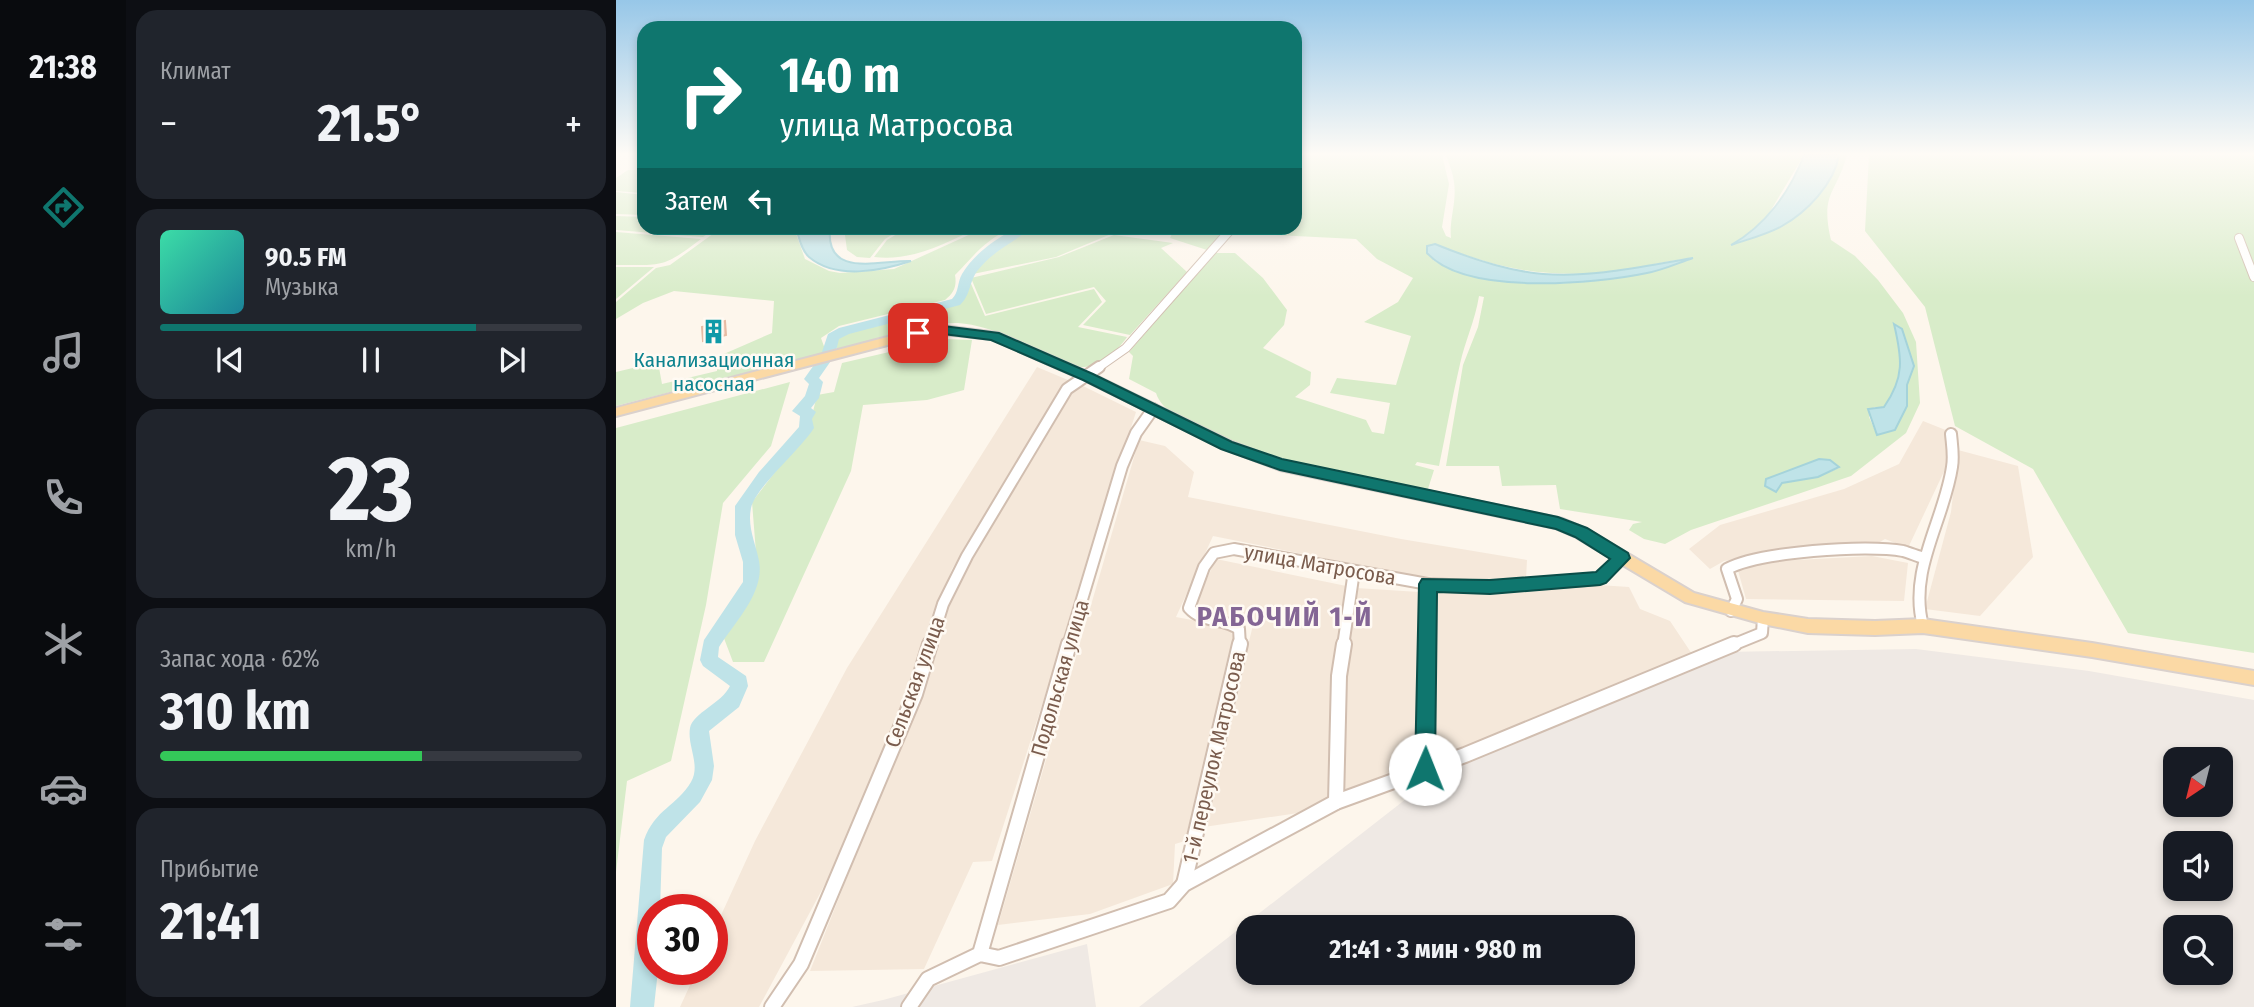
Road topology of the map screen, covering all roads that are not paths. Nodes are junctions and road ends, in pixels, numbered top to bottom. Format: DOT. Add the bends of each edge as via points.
graph roads {
  1 [pos="1226,235"];
  2 [pos="2239,238"];
  3 [pos="2254,277"];
  4 [pos="1088,377"];
  5 [pos="1153,409"];
  6 [pos="616,412"];
  7 [pos="1951,434"];
  8 [pos="1219,550"];
  9 [pos="1622,558"];
  10 [pos="1924,558"];
  11 [pos="1354,571"];
  12 [pos="1428,584"];
  13 [pos="1731,611"];
  14 [pos="1763,618"];
  15 [pos="1923,626"];
  16 [pos="2254,678"];
  17 [pos="1425,769"];
  18 [pos="1336,802"];
  19 [pos="1184,884"];
  20 [pos="980,954"];
  21 [pos="772,1007"];
  22 [pos="909,1007"];
  1 -- 4 [label="street, Сельская улица" via="1126,348"];
  2 -- 3 [label="street"];
  4 -- 5 [label="main road"];
  4 -- 6 [label="main road" via="994,336 943,330"];
  4 -- 21 [label="street, Сельская улица" via="1067,390 967,556 943,604 915,694 800,964"];
  5 -- 9 [label="main road" via="1280,465 1558,523"];
  5 -- 20 [label="street, Подольская улица" via="1144,417 1118,486"];
  7 -- 10 [label="street" via="1952,465"];
  8 -- 11 [label="street, улица Матросова"];
  8 -- 19 [label="street, 1-й переулок Матросова" via="1209,558 1189,608 1198,616 1234,624 1239,629 1240,647"];
  9 -- 12 [label="street, улица Матросова" via="1600,579 1490,587"];
  9 -- 13 [label="main road" via="1690,598"];
  10 -- 13 [label="street" via="1901,551 1825,552 1737,562 1727,569 1737,599"];
  10 -- 15 [label="street" via="1919,618"];
  11 -- 12 [label="street, улица Матросова"];
  11 -- 18 [label="street" via="1339,676"];
  12 -- 17 [label="street"];
  13 -- 14 [label="main road"];
  14 -- 15 [label="main road" via="1808,626"];
  14 -- 17 [label="street" via="1762,633"];
  15 -- 16 [label="main road"];
  17 -- 18 [label="street"];
  18 -- 19 [label="street"];
  19 -- 20 [label="street" via="1169,901 999,958"];
  20 -- 22 [label="street" via="928,979"];
}
